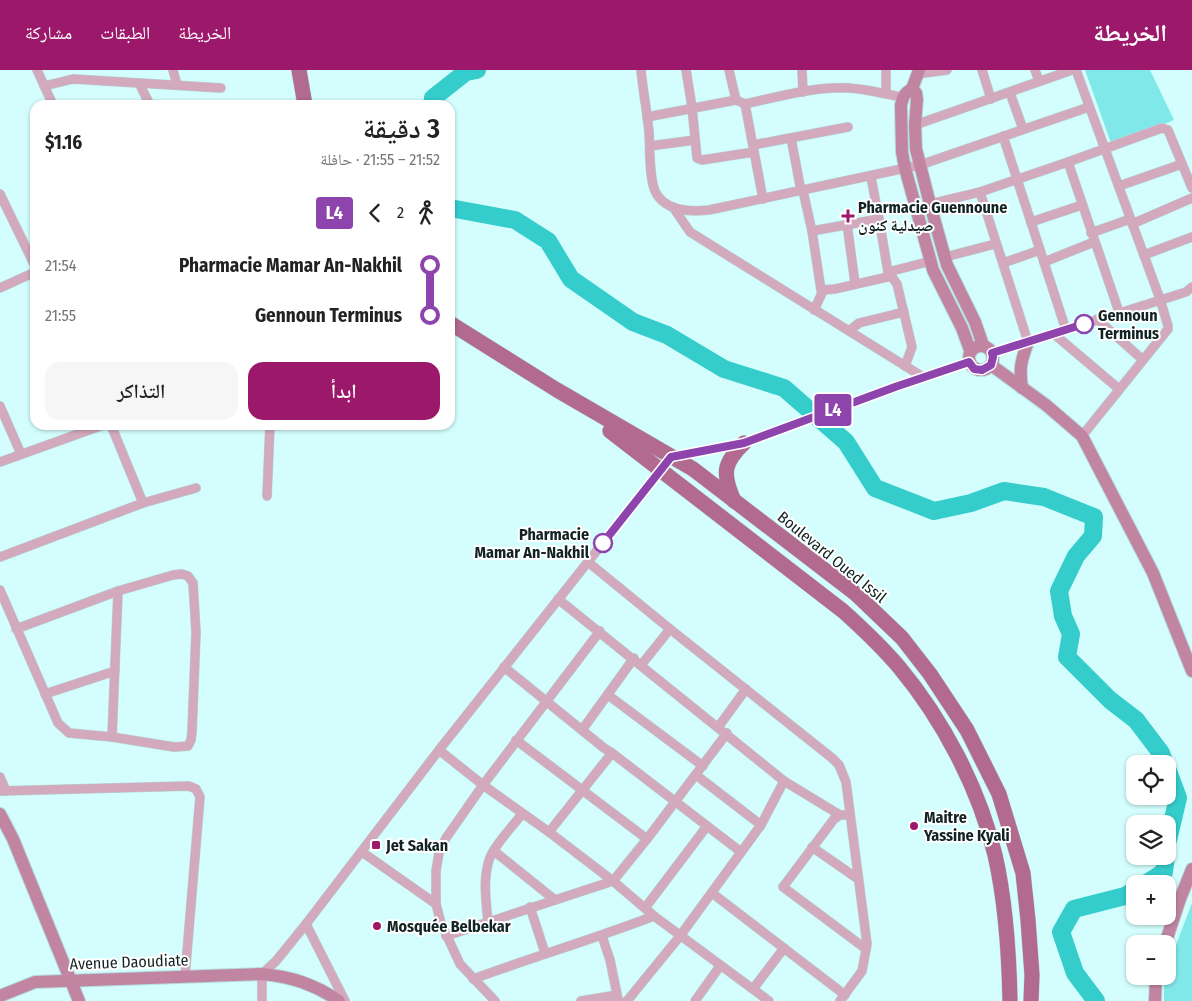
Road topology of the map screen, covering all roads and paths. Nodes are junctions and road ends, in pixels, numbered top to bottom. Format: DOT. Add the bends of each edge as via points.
graph roads {
  1 [pos="37,70"];
  2 [pos="173,70"];
  3 [pos="299,70"];
  4 [pos="641,70"];
  5 [pos="686,70"];
  6 [pos="729,70"];
  7 [pos="802,70"];
  8 [pos="886,70"];
  9 [pos="947,70"];
  10 [pos="982,70"];
  11 [pos="1035,70"];
  12 [pos="1074,70"];
  13 [pos="918,72"];
  14 [pos="66,75"];
  15 [pos="1039,82"];
  16 [pos="139,83"];
  17 [pos="177,85"];
  18 [pos="44,86"];
  19 [pos="221,88"];
  20 [pos="803,92"];
  21 [pos="907,93"];
  22 [pos="1010,93"];
  23 [pos="886,94"];
  24 [pos="991,99"];
  25 [pos="51,100"];
  26 [pos="148,100"];
  27 [pos="304,100"];
  28 [pos="740,102"];
  29 [pos="692,107"];
  30 [pos="1089,107"];
  31 [pos="647,117"];
  32 [pos="915,125"];
  33 [pos="848,127"];
  34 [pos="1023,129"];
  35 [pos="1003,136"];
  36 [pos="791,138"];
  37 [pos="696,140"];
  38 [pos="650,146"];
  39 [pos="753,149"];
  40 [pos="1106,149"];
  41 [pos="1068,162"];
  42 [pos="1182,164"];
  43 [pos="920,165"];
  44 [pos="905,168"];
  45 [pos="871,177"];
  46 [pos="1018,179"];
  47 [pos="1119,186"];
  48 [pos="1192,188"];
  49 [pos="802,191"];
  50 [pos="980,192"];
  51 [pos="0,194"];
  52 [pos="1192,198"];
  53 [pos="763,199"];
  54 [pos="930,204"];
  55 [pos="1082,205"];
  56 [pos="673,206"];
  57 [pos="879,220"];
  58 [pos="1031,222"];
  59 [pos="1131,222"];
  60 [pos="847,224"];
  61 [pos="812,231"];
  62 [pos="1192,237"];
  63 [pos="1093,238"];
  64 [pos="996,244"];
  65 [pos="1040,250"];
  66 [pos="1144,255"];
  67 [pos="30,256"];
  68 [pos="945,257"];
  69 [pos="931,261"];
  70 [pos="1044,262"];
  71 [pos="1003,263"];
  72 [pos="30,274"];
  73 [pos="890,274"];
  74 [pos="855,283"];
  75 [pos="1192,287"];
  76 [pos="0,288"];
  77 [pos="823,291"];
  78 [pos="1160,299"];
  79 [pos="814,310"];
  80 [pos="904,312"];
  81 [pos="1119,312"];
  82 [pos="1097,320"];
  83 [pos="455,326"];
  84 [pos="1066,330"];
  85 [pos="849,331"];
  86 [pos="1054,334"];
  87 [pos="1028,342"];
  88 [pos="989,355"];
  89 [pos="970,356"];
  90 [pos="1143,360"];
  91 [pos="905,366"];
  92 [pos="923,377"];
  93 [pos="1022,388"];
  94 [pos="1119,389"];
  95 [pos="557,390"];
  96 [pos="0,406"];
  97 [pos="89,430"];
  98 [pos="113,430"];
  99 [pos="270,430"];
  100 [pos="1082,436"];
  101 [pos="744,443"];
  102 [pos="21,454"];
  103 [pos="671,457"];
  104 [pos="0,462"];
  105 [pos="660,469"];
  106 [pos="196,488"];
  107 [pos="267,496"];
  108 [pos="734,502"];
  109 [pos="143,503"];
  110 [pos="0,557"];
  111 [pos="588,562"];
  112 [pos="0,590"];
  113 [pos="118,591"];
  114 [pos="558,599"];
  115 [pos="16,629"];
  116 [pos="670,629"];
  117 [pos="600,631"];
  118 [pos="634,658"];
  119 [pos="642,664"];
  120 [pos="504,667"];
  121 [pos="114,671"];
  122 [pos="1192,671"];
  123 [pos="746,689"];
  124 [pos="45,694"];
  125 [pos="608,695"];
  126 [pos="546,700"];
  127 [pos="719,726"];
  128 [pos="582,730"];
  129 [pos="727,733"];
  130 [pos="112,737"];
  131 [pos="516,740"];
  132 [pos="439,750"];
  133 [pos="612,753"];
  134 [pos="703,766"];
  135 [pos="696,775"];
  136 [pos="0,778"];
  137 [pos="784,781"];
  138 [pos="483,785"];
  139 [pos="583,790"];
  140 [pos="3,791"];
  141 [pos="675,802"];
  142 [pos="0,814"];
  143 [pos="522,814"];
  144 [pos="840,815"];
  145 [pos="850,815"];
  146 [pos="761,825"];
  147 [pos="707,826"];
  148 [pos="549,832"];
  149 [pos="648,839"];
  150 [pos="812,847"];
  151 [pos="494,851"];
  152 [pos="362,852"];
  153 [pos="742,852"];
  154 [pos="1192,869"];
  155 [pos="858,879"];
  156 [pos="613,881"];
  157 [pos="712,893"];
  158 [pos="555,900"];
  159 [pos="436,904"];
  160 [pos="530,907"];
  161 [pos="645,908"];
  162 [pos="654,916"];
  163 [pos="488,922"];
  164 [pos="306,924"];
  165 [pos="1168,935"];
  166 [pos="446,936"];
  167 [pos="602,936"];
  168 [pos="680,936"];
  169 [pos="784,948"];
  170 [pos="866,949"];
  171 [pos="546,953"];
  172 [pos="720,966"];
  173 [pos="262,974"];
  174 [pos="185,976"];
  175 [pos="473,979"];
  176 [pos="71,980"];
  177 [pos="1156,985"];
  178 [pos="753,989"];
  179 [pos="0,996"];
  180 [pos="842,998"];
  181 [pos="622,1000"];
  182 [pos="79,1001"];
  183 [pos="262,1001"];
  184 [pos="339,1001"];
  185 [pos="345,1001"];
  186 [pos="495,1001"];
  187 [pos="581,1001"];
  188 [pos="695,1001"];
  189 [pos="769,1001"];
  190 [pos="1010,1001"];
  191 [pos="1031,1001"];
  192 [pos="1155,1001"];
  1 -- 18 [label="street"];
  2 -- 17 [label="street"];
  3 -- 27 [label="main road"];
  4 -- 31 [label="street"];
  5 -- 29 [label="street"];
  6 -- 28 [label="street"];
  7 -- 20 [label="street"];
  8 -- 23 [label="street"];
  9 -- 13 [label="street"];
  10 -- 24 [label="street"];
  11 -- 15 [label="street"];
  12 -- 15 [label="street"];
  12 -- 30 [label="street"];
  13 -- 21 [label="street"];
  14 -- 16 [label="street"];
  14 -- 18 [label="street"];
  15 -- 22 [label="street"];
  16 -- 17 [label="street"];
  16 -- 26 [label="street"];
  17 -- 19 [label="street"];
  18 -- 25 [label="street"];
  20 -- 23 [label="street" via="851,88"];
  20 -- 28 [label="street"];
  21 -- 23 [label="street"];
  21 -- 32 [label="street" via="916,93"];
  21 -- 44 [label="street" via="902,152"];
  22 -- 24 [label="street"];
  22 -- 34 [label="street"];
  24 -- 32 [label="street"];
  28 -- 29 [label="street"];
  28 -- 39 [label="street"];
  29 -- 31 [label="street"];
  29 -- 37 [label="street"];
  30 -- 34 [label="street"];
  30 -- 40 [label="street"];
  31 -- 38 [label="street"];
  32 -- 43 [label="street"];
  33 -- 36 [label="street"];
  34 -- 35 [label="street"];
  35 -- 43 [label="street"];
  35 -- 46 [label="street"];
  36 -- 39 [label="street"];
  36 -- 49 [label="street"];
  37 -- 38 [label="street"];
  37 -- 39 [label="street" via="697,158 700,160"];
  38 -- 56 [label="street" via="655,193"];
  39 -- 53 [label="street"];
  40 -- 41 [label="street"];
  40 -- 42 [label="street" via="1162,128 1168,130"];
  40 -- 47 [label="street"];
  41 -- 46 [label="street"];
  41 -- 55 [label="street"];
  42 -- 47 [label="street"];
  42 -- 48 [label="street"];
  43 -- 44 [label="street"];
  43 -- 54 [label="street"];
  44 -- 45 [label="street"];
  44 -- 69 [label="street"];
  45 -- 49 [label="street"];
  45 -- 57 [label="street"];
  46 -- 50 [label="street"];
  46 -- 58 [label="street"];
  47 -- 59 [label="street"];
  49 -- 53 [label="street"];
  49 -- 61 [label="street"];
  50 -- 54 [label="street"];
  50 -- 64 [label="street"];
  51 -- 67 [label="street"];
  52 -- 59 [label="street"];
  53 -- 56 [label="street" via="698,211"];
  54 -- 68 [label="street"];
  55 -- 58 [label="street"];
  55 -- 63 [label="street"];
  56 -- 79 [label="street" via="690,232"];
  57 -- 60 [label="street"];
  57 -- 73 [label="street"];
  58 -- 65 [label="street"];
  59 -- 63 [label="street"];
  59 -- 66 [label="street"];
  60 -- 61 [label="street"];
  60 -- 74 [label="street"];
  61 -- 77 [label="street"];
  62 -- 66 [label="street"];
  63 -- 70 [label="street"];
  63 -- 81 [label="street"];
  64 -- 68 [label="street"];
  64 -- 71 [label="street"];
  65 -- 70 [label="street"];
  65 -- 71 [label="street"];
  66 -- 78 [label="street"];
  68 -- 88 [label="street"];
  69 -- 73 [label="street"];
  69 -- 89 [label="street" via="962,328"];
  70 -- 84 [label="street"];
  71 -- 87 [label="street"];
  72 -- 76 [label="street"];
  73 -- 74 [label="street"];
  73 -- 80 [label="street" via="897,284"];
  74 -- 77 [label="street"];
  75 -- 78 [label="street" via="1186,292"];
  77 -- 79 [label="street"];
  78 -- 81 [label="street"];
  78 -- 90 [label="street" via="1168,329"];
  79 -- 85 [label="street"];
  80 -- 85 [label="street" via="859,323"];
  80 -- 91 [label="street" via="912,347"];
  81 -- 82 [label="street"];
  82 -- 84 [label="street"];
  82 -- 90 [label="street"];
  83 -- 95 [label="main road, Boulevard Oued Issil"];
  84 -- 86 [label="street"];
  85 -- 91 [label="street"];
  86 -- 87 [label="street"];
  86 -- 94 [label="street"];
  87 -- 88 [label="street"];
  87 -- 93 [label="street" via="1020,370"];
  88 -- 89 [label="street" via="974,348"];
  88 -- 89 [label="street" via="982,370 974,369"];
  88 -- 93 [label="street"];
  89 -- 92 [label="street"];
  90 -- 94 [label="street"];
  91 -- 92 [label="street"];
  92 -- 101 [label="street"];
  93 -- 100 [label="street"];
  94 -- 100 [label="street"];
  95 -- 103 [label="main road, Boulevard Oued Issil"];
  95 -- 105 [label="main road, Boulevard Oued Issil"];
  96 -- 102 [label="street"];
  97 -- 102 [label="street"];
  98 -- 109 [label="street"];
  99 -- 107 [label="street"];
  100 -- 122 [label="street" via="1154,573"];
  101 -- 103 [label="street"];
  101 -- 108 [label="main road" via="733,454 726,469 728,489"];
  102 -- 104 [label="street"];
  103 -- 105 [label="street"];
  103 -- 108 [label="main road, Boulevard Oued Issil"];
  105 -- 111 [label="street"];
  105 -- 190 [label="main road, Boulevard Oued Issil" via="843,611 900,668 928,708 957,756 990,837 1006,918"];
  106 -- 109 [label="street"];
  108 -- 191 [label="main road, Boulevard Oued Issil" via="856,594 902,638 967,730 999,794 1023,873 1032,975"];
  109 -- 110 [label="street"];
  111 -- 114 [label="street"];
  111 -- 116 [label="street"];
  112 -- 115 [label="street"];
  113 -- 115 [label="street"];
  113 -- 121 [label="street"];
  113 -- 130 [label="street" via="182,574 193,583 196,632 192,732 185,748"];
  114 -- 117 [label="street"];
  114 -- 120 [label="street"];
  115 -- 124 [label="street"];
  116 -- 119 [label="street"];
  116 -- 123 [label="street"];
  117 -- 118 [label="street"];
  117 -- 126 [label="street"];
  118 -- 119 [label="street"];
  118 -- 125 [label="street"];
  119 -- 127 [label="street"];
  120 -- 126 [label="street"];
  120 -- 132 [label="street"];
  121 -- 124 [label="street"];
  121 -- 130 [label="street"];
  123 -- 127 [label="street"];
  123 -- 145 [label="street" via="839,765 846,782"];
  124 -- 130 [label="street" via="58,723 69,733"];
  125 -- 128 [label="street"];
  125 -- 134 [label="street"];
  126 -- 128 [label="street"];
  126 -- 131 [label="street"];
  127 -- 129 [label="street"];
  128 -- 133 [label="street"];
  129 -- 134 [label="street"];
  129 -- 137 [label="street"];
  131 -- 138 [label="street"];
  131 -- 139 [label="street"];
  132 -- 138 [label="street"];
  132 -- 152 [label="street"];
  133 -- 139 [label="street"];
  133 -- 141 [label="street"];
  134 -- 135 [label="street"];
  135 -- 141 [label="street"];
  135 -- 146 [label="street"];
  136 -- 140 [label="street"];
  137 -- 144 [label="street"];
  137 -- 146 [label="street"];
  138 -- 143 [label="street"];
  138 -- 159 [label="street" via="446,838 439,854"];
  139 -- 148 [label="street"];
  139 -- 149 [label="street"];
  140 -- 174 [label="street" via="189,786 196,789 200,797"];
  141 -- 147 [label="street"];
  141 -- 149 [label="street"];
  142 -- 176 [label="street"];
  143 -- 148 [label="street"];
  143 -- 151 [label="street"];
  144 -- 145 [label="street"];
  144 -- 150 [label="street"];
  145 -- 155 [label="street"];
  146 -- 153 [label="street"];
  147 -- 153 [label="street"];
  147 -- 161 [label="street"];
  148 -- 156 [label="street"];
  149 -- 156 [label="street"];
  150 -- 155 [label="street"];
  150 -- 170 [label="street" via="783,887"];
  151 -- 158 [label="street"];
  151 -- 163 [label="street" via="487,874"];
  152 -- 159 [label="street"];
  152 -- 164 [label="street"];
  153 -- 157 [label="street"];
  154 -- 165 [label="street"];
  155 -- 170 [label="street"];
  156 -- 158 [label="street"];
  156 -- 161 [label="street"];
  157 -- 168 [label="street"];
  157 -- 169 [label="street"];
  158 -- 160 [label="street"];
  159 -- 166 [label="street"];
  160 -- 163 [label="street"];
  160 -- 171 [label="street"];
  161 -- 162 [label="street"];
  162 -- 167 [label="street"];
  162 -- 168 [label="street"];
  163 -- 166 [label="street"];
  164 -- 173 [label="street"];
  164 -- 185 [label="street"];
  166 -- 175 [label="street" via="460,964"];
  167 -- 171 [label="street"];
  167 -- 181 [label="street"];
  168 -- 172 [label="street"];
  168 -- 181 [label="street"];
  169 -- 178 [label="street"];
  169 -- 180 [label="street"];
  170 -- 180 [label="street" via="862,971"];
  171 -- 175 [label="street"];
  172 -- 178 [label="street"];
  172 -- 188 [label="street"];
  173 -- 174 [label="street, Avenue Daoudiate"];
  173 -- 183 [label="street"];
  173 -- 184 [label="street, Avenue Daoudiate" via="303,982"];
  174 -- 176 [label="street, Avenue Daoudiate"];
  175 -- 186 [label="street"];
  176 -- 179 [label="street, Avenue Daoudiate" via="35,982"];
  176 -- 182 [label="street"];
  177 -- 192 [label="street"];
  178 -- 189 [label="street"];
  181 -- 187 [label="street" via="611,996"];
}
